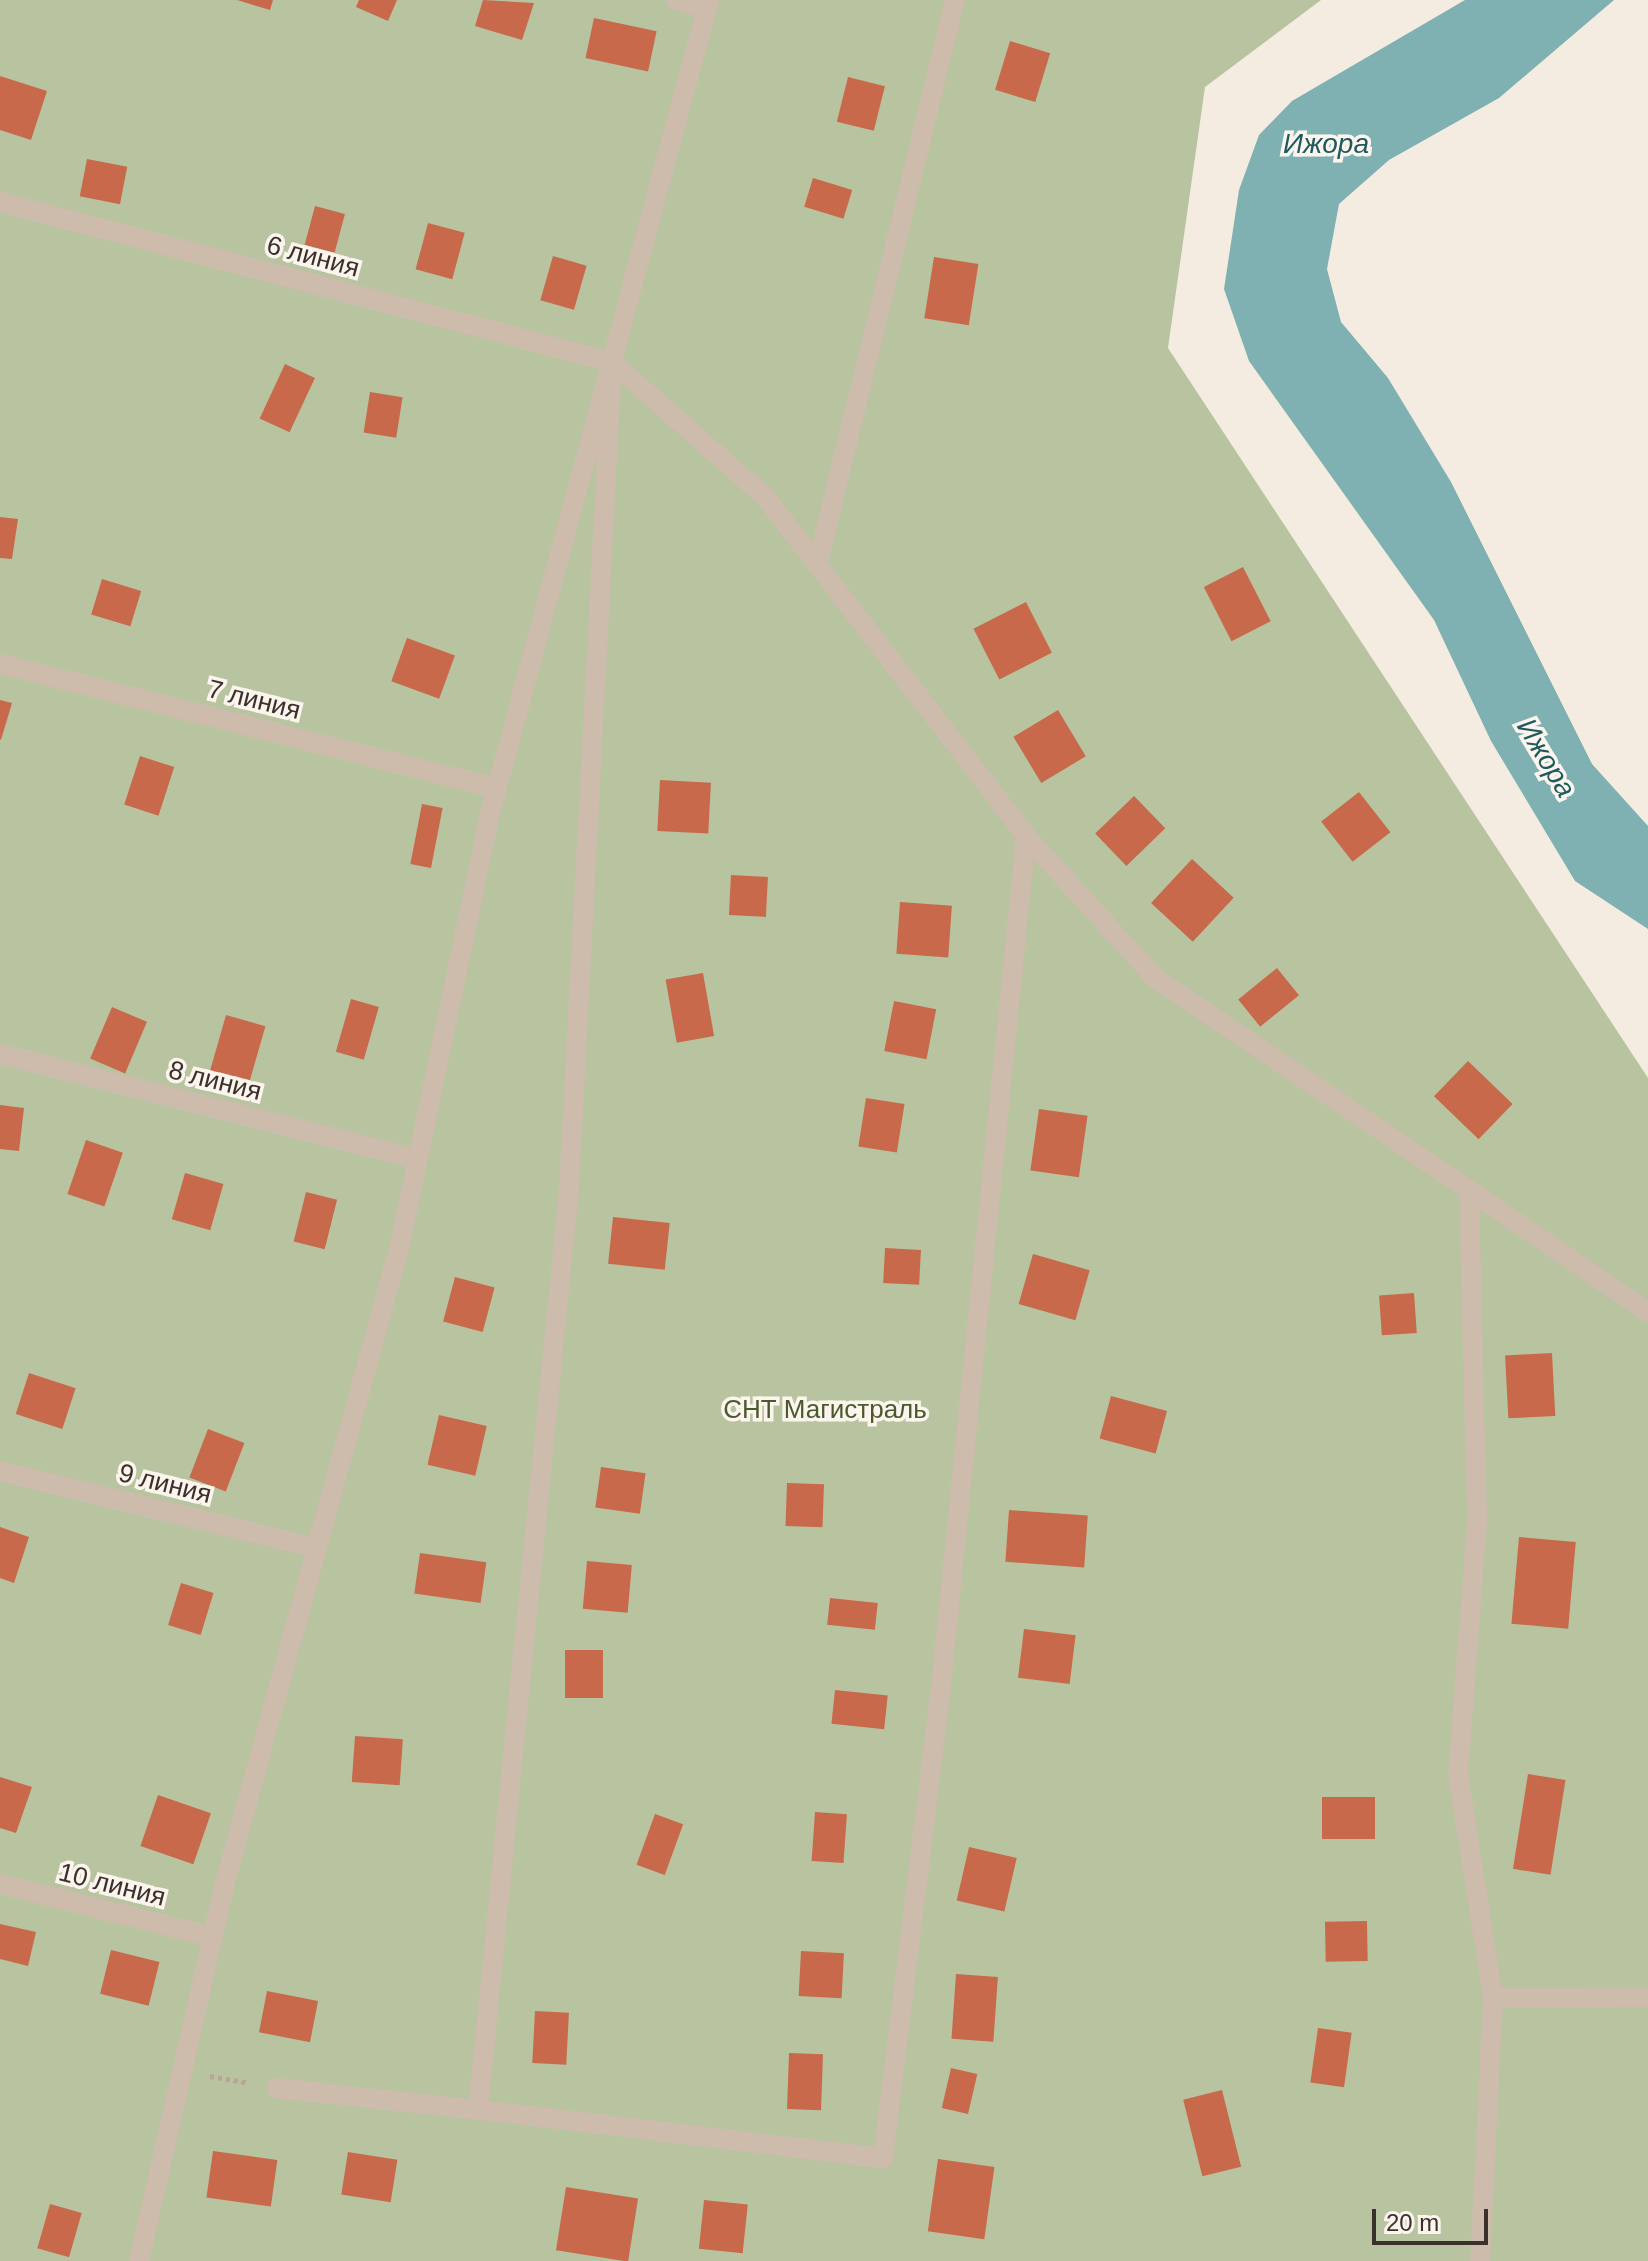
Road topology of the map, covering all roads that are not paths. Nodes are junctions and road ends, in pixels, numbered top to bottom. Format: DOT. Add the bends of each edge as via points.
graph roads {
  1 [pos="676,0"];
  2 [pos="955,0"];
  3 [pos="708,4"];
  4 [pos="0,202"];
  5 [pos="612,362"];
  6 [pos="817,566"];
  7 [pos="0,664"];
  8 [pos="496,788"];
  9 [pos="1026,836"];
  10 [pos="0,1054"];
  11 [pos="418,1159"];
  12 [pos="1469,1190"];
  13 [pos="1648,1312"];
  14 [pos="0,1471"];
  15 [pos="317,1548"];
  16 [pos="0,1884"];
  17 [pos="212,1937"];
  18 [pos="1648,1997"];
  19 [pos="1493,1998"];
  20 [pos="276,2088"];
  21 [pos="478,2110"];
  22 [pos="139,2261"];
  23 [pos="1480,2261"];
  1 -- 3 [label="lane"];
  2 -- 6 [label="lane"];
  3 -- 5 [label="lane"];
  4 -- 5 [label="lane, 6 линия"];
  5 -- 6 [label="lane" via="766,498"];
  5 -- 8 [label="lane"];
  5 -- 21 [label="lane" via="569,1188"];
  6 -- 9 [label="lane"];
  7 -- 8 [label="lane, 7 линия"];
  8 -- 11 [label="lane"];
  9 -- 12 [label="lane" via="1155,978"];
  9 -- 21 [label="lane" via="941,1686 883,2158"];
  10 -- 11 [label="lane, 8 линия"];
  11 -- 15 [label="lane"];
  12 -- 13 [label="lane"];
  12 -- 19 [label="lane" via="1477,1522 1458,1774"];
  14 -- 15 [label="lane, 9 линия"];
  15 -- 17 [label="lane"];
  16 -- 17 [label="lane, 10 линия"];
  17 -- 22 [label="lane" via="186,2072"];
  18 -- 19 [label="lane"];
  19 -- 23 [label="lane"];
  20 -- 21 [label="lane"];
}
